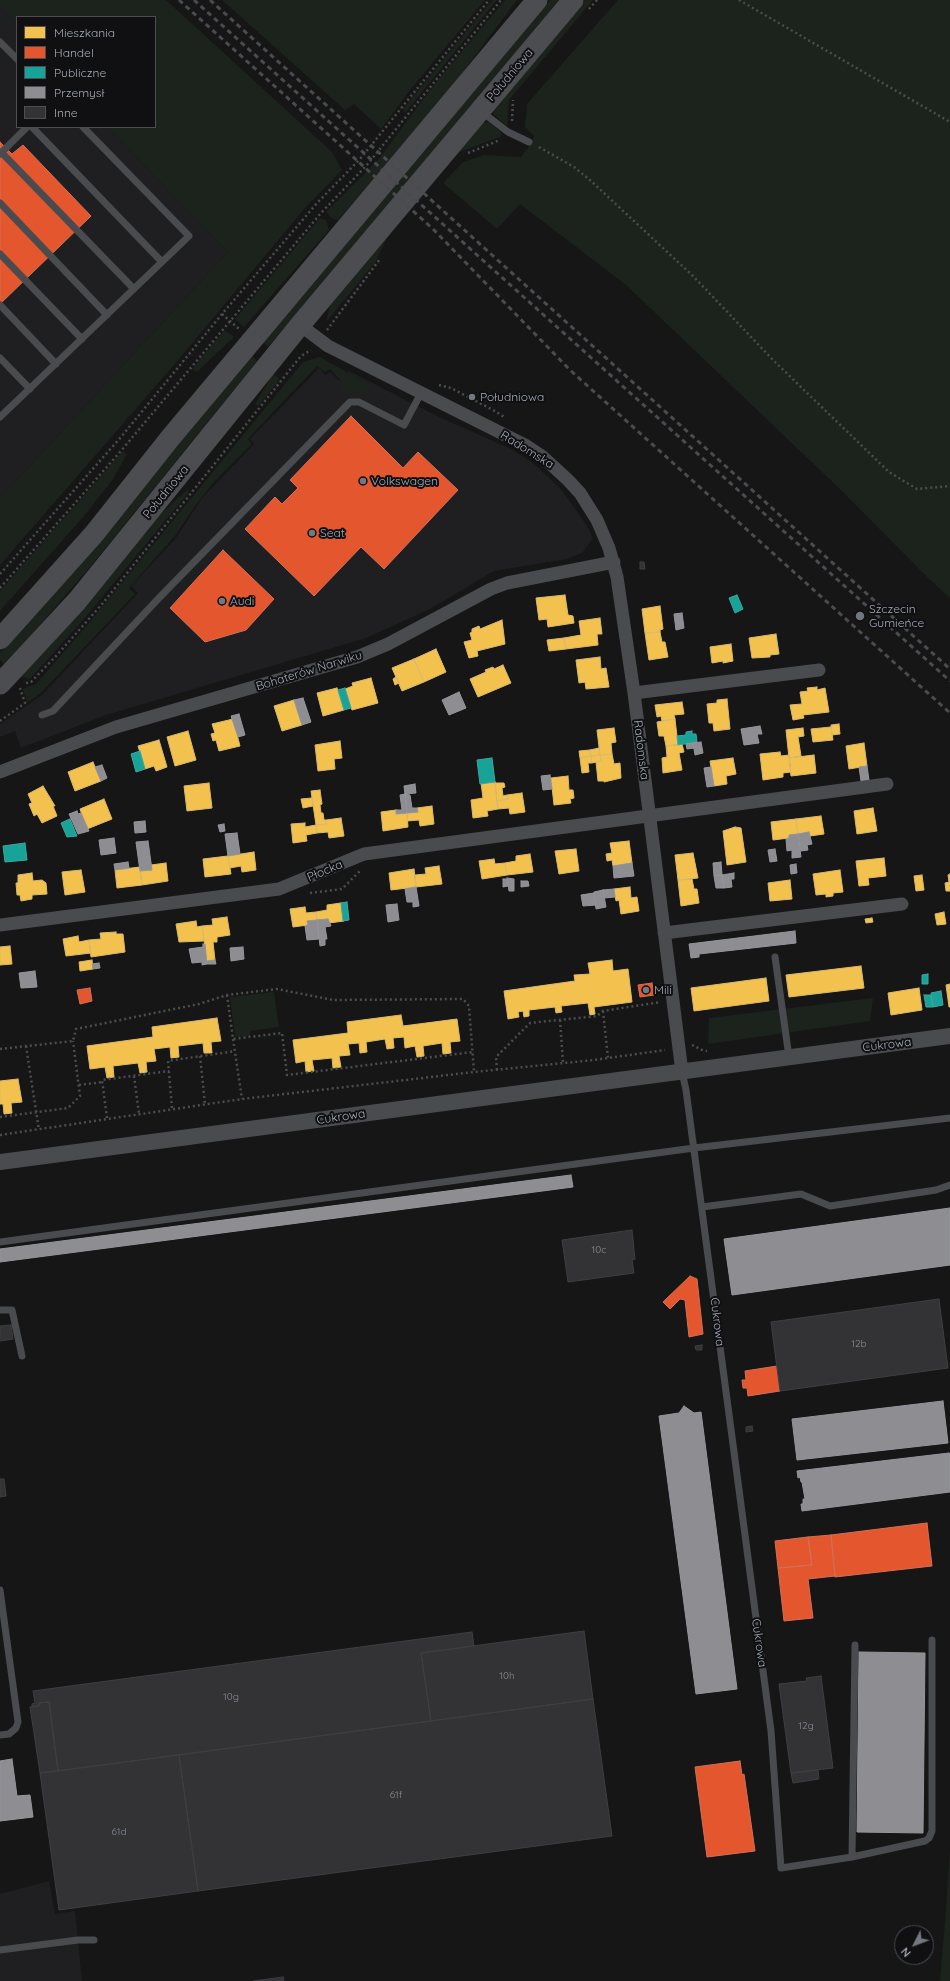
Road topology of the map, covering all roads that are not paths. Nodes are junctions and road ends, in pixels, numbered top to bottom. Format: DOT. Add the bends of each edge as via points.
graph roads {
  1 [pos="537,0"];
  2 [pos="572,0"];
  3 [pos="0,42"];
  4 [pos="16,58"];
  5 [pos="480,110"];
  6 [pos="26,128"];
  7 [pos="33,128"];
  8 [pos="84,128"];
  9 [pos="529,142"];
  10 [pos="1,153"];
  11 [pos="0,203"];
  12 [pos="0,254"];
  13 [pos="162,262"];
  14 [pos="134,289"];
  15 [pos="0,305"];
  16 [pos="107,315"];
  17 [pos="300,325"];
  18 [pos="82,339"];
  19 [pos="0,358"];
  20 [pos="56,364"];
  21 [pos="30,389"];
  22 [pos="421,393"];
  23 [pos="1,415"];
  24 [pos="614,562"];
  25 [pos="2,637"];
  26 [pos="819,670"];
  27 [pos="11,686"];
  28 [pos="634,693"];
  29 [pos="42,715"];
  30 [pos="0,772"];
  31 [pos="887,784"];
  32 [pos="650,817"];
  33 [pos="902,904"];
  34 [pos="0,925"];
  35 [pos="664,933"];
  36 [pos="775,957"];
  37 [pos="950,1036"];
  38 [pos="790,1057"];
  39 [pos="682,1072"];
  40 [pos="950,1118"];
  41 [pos="694,1148"];
  42 [pos="0,1162"];
  43 [pos="950,1185"];
  44 [pos="702,1207"];
  45 [pos="0,1242"];
  46 [pos="0,1310"];
  47 [pos="22,1356"];
  48 [pos="0,1590"];
  49 [pos="932,1640"];
  50 [pos="855,1645"];
  51 [pos="0,1735"];
  52 [pos="852,1857"];
  53 [pos="94,1940"];
  54 [pos="0,1950"];
  1 -- 25 [label="main road" via="180,427 94,534"];
  2 -- 5 [label="main road, Południowa"];
  3 -- 4 [label="lane"];
  5 -- 9 [label="lane" via="508,132"];
  5 -- 17 [label="main road, Południowa"];
  6 -- 10 [label="lane"];
  7 -- 13 [label="lane"];
  8 -- 13 [label="lane" via="189,236"];
  10 -- 14 [label="lane"];
  11 -- 16 [label="lane"];
  12 -- 18 [label="lane"];
  13 -- 14 [label="lane"];
  14 -- 16 [label="lane"];
  15 -- 20 [label="lane"];
  16 -- 18 [label="lane"];
  17 -- 22 [label="street, Radomska" via="328,346"];
  17 -- 27 [label="main road, Południowa"];
  18 -- 20 [label="lane"];
  19 -- 21 [label="lane"];
  20 -- 21 [label="lane"];
  21 -- 23 [label="lane"];
  22 -- 24 [label="street, Radomska" via="525,445 557,469 591,509"];
  22 -- 29 [label="lane" via="404,425 359,402 350,402 53,711"];
  24 -- 28 [label="street, Radomska"];
  24 -- 30 [label="street, Bohaterów Narwiku" via="508,583 357,657 116,727"];
  26 -- 28 [label="street"];
  28 -- 32 [label="street, Radomska"];
  31 -- 32 [label="street"];
  32 -- 34 [label="street, Płocka" via="364,854 279,890"];
  32 -- 35 [label="street, Radomska"];
  33 -- 35 [label="street"];
  35 -- 39 [label="street, Radomska"];
  36 -- 38 [label="lane"];
  37 -- 38 [label="street, Cukrowa"];
  38 -- 39 [label="street, Cukrowa"];
  39 -- 41 [label="lane, Cukrowa"];
  39 -- 42 [label="street, Cukrowa"];
  40 -- 41 [label="lane"];
  41 -- 44 [label="lane, Cukrowa"];
  41 -- 45 [label="lane"];
  43 -- 44 [label="lane" via="936,1190 830,1206 801,1194"];
  44 -- 52 [label="lane, Cukrowa" via="771,1731 781,1868"];
  46 -- 47 [label="lane" via="12,1310"];
  48 -- 51 [label="lane" via="18,1722 9,1734"];
  49 -- 52 [label="lane, Cukrowa" via="932,1831 925,1841"];
  50 -- 52 [label="lane"];
  53 -- 54 [label="lane"];
}
